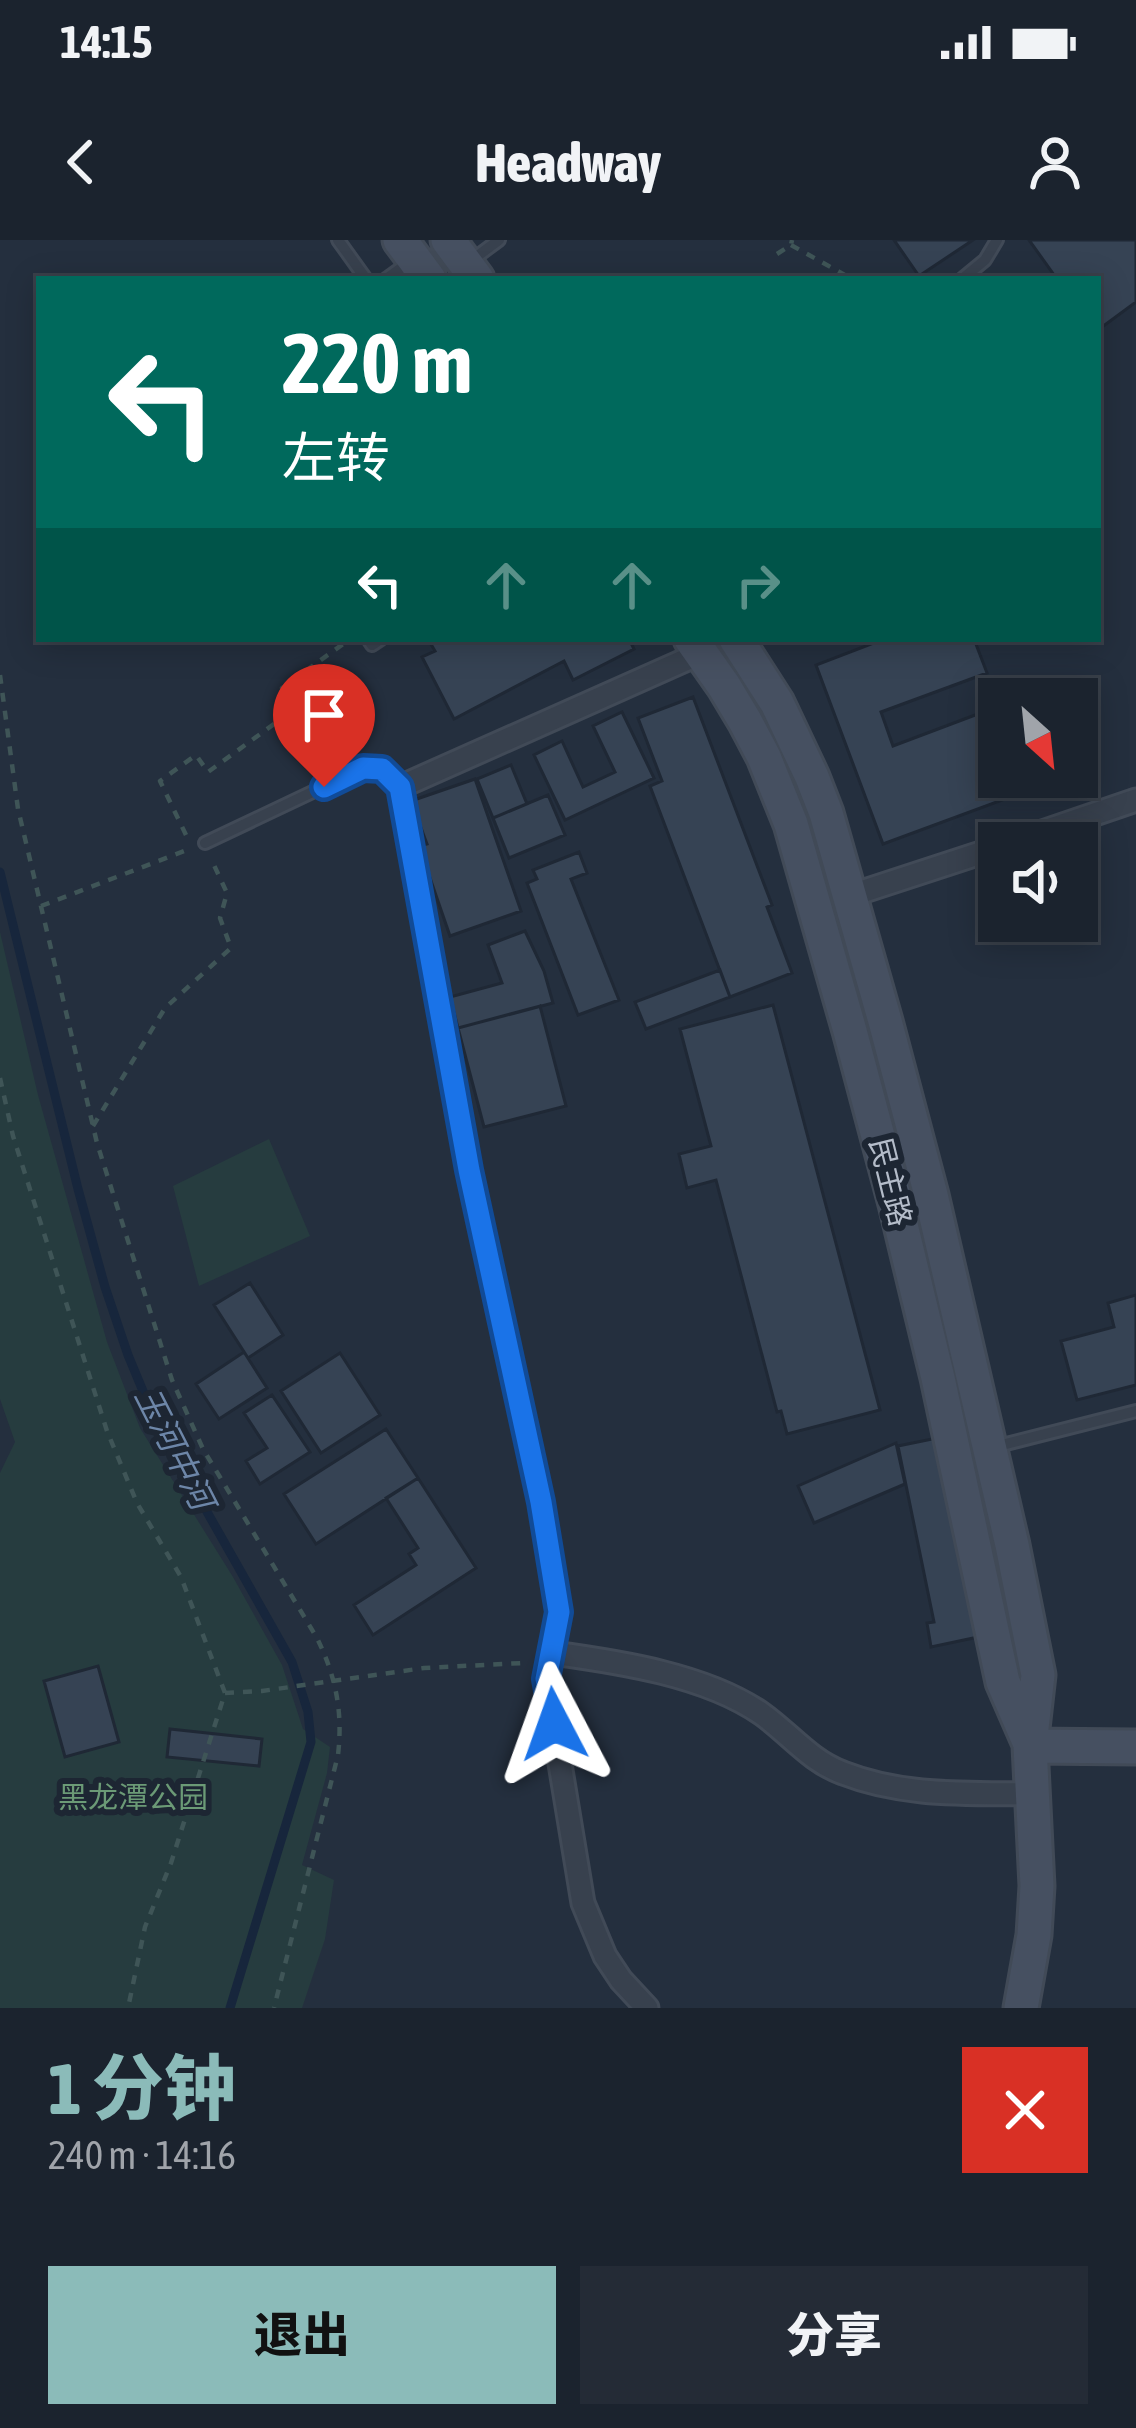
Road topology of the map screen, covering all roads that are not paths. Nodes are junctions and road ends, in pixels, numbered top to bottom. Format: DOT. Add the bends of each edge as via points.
graph roads {
  1 [pos="338,240"];
  2 [pos="499,240"];
  3 [pos="997,240"];
  4 [pos="463,261"];
  5 [pos="364,276"];
  6 [pos="966,276"];
  7 [pos="738,642"];
  8 [pos="696,646"];
  9 [pos="400,787"];
  10 [pos="1136,800"];
  11 [pos="1072,822"];
  12 [pos="205,843"];
  13 [pos="978,854"];
  14 [pos="849,896"];
  15 [pos="1136,1411"];
  16 [pos="990,1448"];
  17 [pos="551,1657"];
  18 [pos="1030,1746"];
  19 [pos="1136,1747"];
  20 [pos="1033,1794"];
  21 [pos="647,2008"];
  22 [pos="1021,2008"];
  1 -- 5 [label="lane"];
  2 -- 4 [label="lane"];
  3 -- 6 [label="lane"];
  7 -- 14 [label="main road, 民主路" via="797,741"];
  8 -- 9 [label="street"];
  8 -- 18 [label="main road, 民主路" via="745,721 790,824 896,1204 1003,1682"];
  9 -- 12 [label="lane" via="382,769 363,768"];
  9 -- 17 [label="street" via="469,1170 541,1502 559,1612"];
  10 -- 11 [label="street"];
  13 -- 14 [label="street"];
  14 -- 16 [label="main road, 民主路"];
  15 -- 16 [label="lane"];
  16 -- 18 [label="main road, 民主路" via="1038,1675"];
  17 -- 20 [label="street" via="625,1662 711,1690 760,1713 820,1763 863,1780 913,1792"];
  17 -- 21 [label="street" via="546,1679 583,1903 605,1955"];
  18 -- 19 [label="main road"];
  18 -- 20 [label="main road, 民主路"];
  20 -- 22 [label="main road, 民主路" via="1034,1935"];
}
